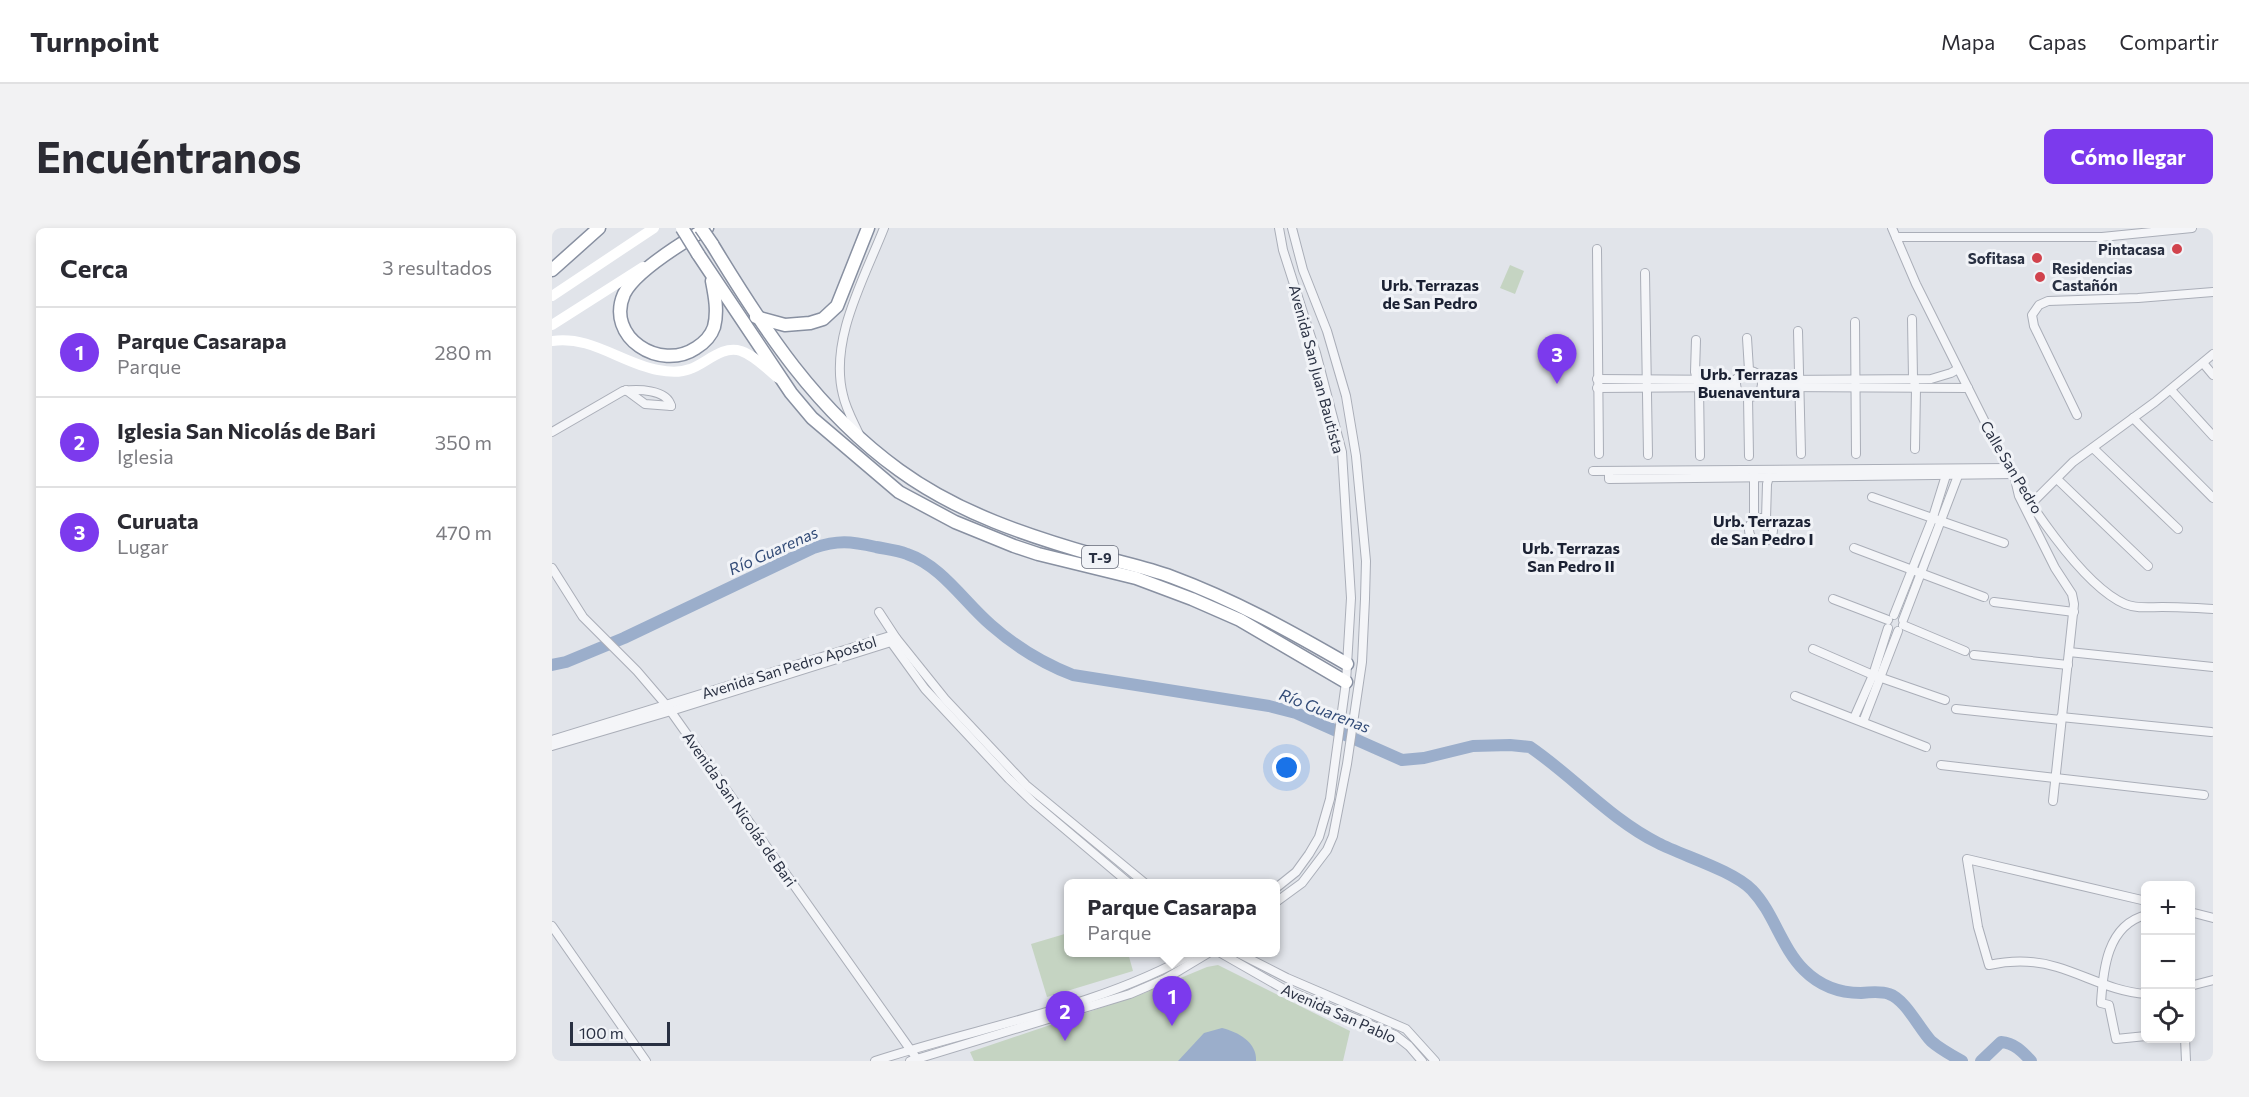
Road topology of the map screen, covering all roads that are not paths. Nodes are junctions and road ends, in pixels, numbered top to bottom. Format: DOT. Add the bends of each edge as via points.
graph roads {
  1 [pos="599,228"];
  2 [pos="654,228"];
  3 [pos="682,228"];
  4 [pos="701,228"];
  5 [pos="707,228"];
  6 [pos="868,228"];
  7 [pos="884,228"];
  8 [pos="1279,228"];
  9 [pos="1292,228"];
  10 [pos="1892,228"];
  11 [pos="2192,228"];
  12 [pos="1896,237"];
  13 [pos="1596,249"];
  14 [pos="664,254"];
  15 [pos="552,270"];
  16 [pos="1645,273"];
  17 [pos="710,274"];
  18 [pos="2213,292"];
  19 [pos="552,296"];
  20 [pos="756,317"];
  21 [pos="1912,319"];
  22 [pos="1855,322"];
  23 [pos="552,325"];
  24 [pos="1798,331"];
  25 [pos="1747,338"];
  26 [pos="1696,340"];
  27 [pos="552,341"];
  28 [pos="2213,354"];
  29 [pos="2203,363"];
  30 [pos="1958,369"];
  31 [pos="1749,370"];
  32 [pos="2213,375"];
  33 [pos="1912,378"];
  34 [pos="784,382"];
  35 [pos="1597,383"];
  36 [pos="1647,383"];
  37 [pos="1698,383"];
  38 [pos="1736,383"];
  39 [pos="1762,383"];
  40 [pos="1801,383"];
  41 [pos="1857,383"];
  42 [pos="1916,388"];
  43 [pos="1968,388"];
  44 [pos="626,390"];
  45 [pos="2170,390"];
  46 [pos="1748,397"];
  47 [pos="2077,415"];
  48 [pos="2133,418"];
  49 [pos="552,432"];
  50 [pos="2213,436"];
  51 [pos="861,438"];
  52 [pos="2092,448"];
  53 [pos="1915,449"];
  54 [pos="1599,454"];
  55 [pos="1648,454"];
  56 [pos="1801,454"];
  57 [pos="1856,454"];
  58 [pos="1700,456"];
  59 [pos="1749,456"];
  60 [pos="1949,468"];
  61 [pos="1961,468"];
  62 [pos="1593,471"];
  63 [pos="2012,473"];
  64 [pos="1755,474"];
  65 [pos="1946,476"];
  66 [pos="1769,477"];
  67 [pos="1958,477"];
  68 [pos="2057,479"];
  69 [pos="1872,497"];
  70 [pos="2213,498"];
  71 [pos="2032,503"];
  72 [pos="1936,518"];
  73 [pos="1766,519"];
  74 [pos="1755,520"];
  75 [pos="2178,529"];
  76 [pos="2004,543"];
  77 [pos="1854,548"];
  78 [pos="2148,566"];
  79 [pos="552,568"];
  80 [pos="1916,572"];
  81 [pos="1984,597"];
  82 [pos="1833,598"];
  83 [pos="1994,602"];
  84 [pos="2213,609"];
  85 [pos="879,612"];
  86 [pos="2074,612"];
  87 [pos="1890,621"];
  88 [pos="1901,626"];
  89 [pos="896,638"];
  90 [pos="885,640"];
  91 [pos="1813,649"];
  92 [pos="1965,651"];
  93 [pos="2069,652"];
  94 [pos="1974,655"];
  95 [pos="1347,664"];
  96 [pos="2068,665"];
  97 [pos="2213,667"];
  98 [pos="1360,676"];
  99 [pos="1876,676"];
  100 [pos="1346,682"];
  101 [pos="1795,696"];
  102 [pos="1945,700"];
  103 [pos="669,709"];
  104 [pos="1956,709"];
  105 [pos="1854,718"];
  106 [pos="2061,718"];
  107 [pos="1863,722"];
  108 [pos="2211,732"];
  109 [pos="552,740"];
  110 [pos="552,746"];
  111 [pos="1926,747"];
  112 [pos="1941,765"];
  113 [pos="2054,778"];
  114 [pos="2204,795"];
  115 [pos="2053,801"];
  116 [pos="1125,879"];
  117 [pos="1140,879"];
  118 [pos="1280,884"];
  119 [pos="1280,898"];
  120 [pos="2141,900"];
  121 [pos="2195,913"];
  122 [pos="2141,916"];
  123 [pos="2213,918"];
  124 [pos="552,926"];
  125 [pos="1187,957"];
  126 [pos="1202,957"];
  127 [pos="1228,957"];
  128 [pos="1246,957"];
  129 [pos="2213,980"];
  130 [pos="2103,984"];
  131 [pos="2195,985"];
  132 [pos="2141,994"];
  133 [pos="2141,1036"];
  134 [pos="1415,1037"];
  135 [pos="2185,1043"];
  136 [pos="1409,1046"];
  137 [pos="911,1050"];
  138 [pos="913,1060"];
  139 [pos="646,1061"];
  140 [pos="875,1061"];
  141 [pos="1422,1061"];
  142 [pos="1435,1061"];
  143 [pos="2186,1061"];
  1 -- 15 [label="highway"];
  2 -- 19 [label="main road"];
  3 -- 17 [label="highway, T-9, bridge"];
  4 -- 20 [label="highway, T-9, bridge"];
  5 -- 14 [label="highway"];
  6 -- 20 [label="highway" via="837,306 823,319 784,325"];
  7 -- 51 [label="street" via="840,349 843,396"];
  8 -- 95 [label="street, Avenida San Juan Bautista" via="1342,452 1351,598"];
  9 -- 98 [label="street, Avenida San Juan Bautista" via="1334,353 1353,436 1366,561"];
  10 -- 12 [label="street, Calle San Pedro"];
  11 -- 12 [label="street" via="2102,237"];
  12 -- 30 [label="street, Calle San Pedro"];
  13 -- 35 [label="street"];
  14 -- 17 [label="highway" via="631,284 622,301 625,328 635,343 650,353 682,355 708,337 716,312"];
  14 -- 23 [label="main road"];
  16 -- 36 [label="street"];
  17 -- 34 [label="highway, T-9"];
  18 -- 47 [label="street" via="2048,301 2039,305 2032,315 2034,326"];
  20 -- 51 [label="highway, T-9" via="813,390"];
  21 -- 33 [label="street"];
  22 -- 41 [label="street"];
  24 -- 40 [label="street"];
  25 -- 31 [label="street"];
  26 -- 37 [label="street"];
  27 -- 34 [label="main road" via="589,344 668,372 688,370 717,354 735,350 753,358"];
  28 -- 29 [label="street"];
  29 -- 32 [label="street"];
  29 -- 45 [label="street"];
  30 -- 33 [label="street" via="1931,379"];
  30 -- 43 [label="street, Calle San Pedro"];
  31 -- 38 [label="street" via="1741,373"];
  31 -- 39 [label="street" via="1757,373"];
  33 -- 41 [label="street"];
  33 -- 42 [label="street"];
  34 -- 100 [label="highway, T-9" via="812,418 841,445 899,492 955,522 1038,554 1136,578 1192,599 1240,620"];
  35 -- 36 [label="street"];
  35 -- 54 [label="street"];
  36 -- 37 [label="street"];
  36 -- 55 [label="street"];
  37 -- 38 [label="street"];
  37 -- 58 [label="street"];
  38 -- 46 [label="street"];
  39 -- 40 [label="street"];
  39 -- 46 [label="street" via="1757,395"];
  40 -- 41 [label="street"];
  40 -- 56 [label="street"];
  41 -- 42 [label="street"];
  41 -- 57 [label="street"];
  42 -- 43 [label="street"];
  42 -- 53 [label="street"];
  43 -- 63 [label="street, Calle San Pedro"];
  44 -- 44 [label="street" via="645,404 671,406 663,395"];
  44 -- 49 [label="street"];
  45 -- 48 [label="street"];
  45 -- 50 [label="street"];
  46 -- 59 [label="street"];
  48 -- 52 [label="street"];
  48 -- 70 [label="street"];
  51 -- 95 [label="highway, T-9" via="899,471 966,510 1015,531 1170,576 1272,621"];
  52 -- 68 [label="street"];
  52 -- 75 [label="street"];
  60 -- 61 [label="street"];
  60 -- 64 [label="street"];
  60 -- 65 [label="street"];
  61 -- 63 [label="street"];
  61 -- 67 [label="street"];
  62 -- 64 [label="street" via="1609,475"];
  63 -- 67 [label="street"];
  63 -- 71 [label="street, Calle San Pedro"];
  63 -- 86 [label="street" via="2041,542 2072,594"];
  64 -- 66 [label="street"];
  64 -- 74 [label="street"];
  65 -- 66 [label="street"];
  65 -- 67 [label="street"];
  65 -- 72 [label="street"];
  66 -- 73 [label="street"];
  67 -- 72 [label="street"];
  68 -- 71 [label="street"];
  68 -- 78 [label="street"];
  69 -- 72 [label="street"];
  71 -- 84 [label="street, Calle San Pedro" via="2071,558 2099,587 2124,603 2135,607"];
  72 -- 76 [label="street"];
  72 -- 80 [label="street"];
  73 -- 74 [label="street"];
  73 -- 74 [label="street" via="1772,533 1761,541 1750,535 1749,528"];
  77 -- 80 [label="street"];
  79 -- 103 [label="street, Avenida San Nicolás de Bari" via="576,607"];
  80 -- 81 [label="street"];
  80 -- 87 [label="street"];
  80 -- 88 [label="street"];
  82 -- 87 [label="street"];
  83 -- 86 [label="street"];
  85 -- 89 [label="street"];
  86 -- 93 [label="street"];
  87 -- 88 [label="street"];
  87 -- 88 [label="street" via="1893,631"];
  87 -- 99 [label="street"];
  88 -- 92 [label="street"];
  88 -- 99 [label="street"];
  89 -- 90 [label="street, Avenida San Pedro Apostol" via="890,636"];
  89 -- 117 [label="street, Avenida San Pedro Apostol" via="945,699 1026,785"];
  90 -- 103 [label="street, Avenida San Pedro Apostol"];
  90 -- 116 [label="street, Avenida San Pedro Apostol" via="891,642 925,689 1025,794"];
  91 -- 99 [label="street"];
  93 -- 96 [label="street"];
  93 -- 97 [label="street"];
  94 -- 96 [label="street"];
  95 -- 98 [label="street, T-9"];
  95 -- 100 [label="street, Avenida San Juan Bautista"];
  96 -- 106 [label="street"];
  98 -- 100 [label="street"];
  98 -- 119 [label="street, Avenida San Juan Bautista" via="1337,820 1327,850 1302,883"];
  99 -- 102 [label="street"];
  99 -- 105 [label="street"];
  99 -- 107 [label="street"];
  100 -- 118 [label="street, Avenida San Juan Bautista" via="1330,799 1319,837 1296,872"];
  101 -- 105 [label="street"];
  103 -- 109 [label="street, Avenida San Pedro Apostol"];
  103 -- 110 [label="street, Avenida San Pedro Apostol"];
  103 -- 137 [label="street, Avenida San Nicolás de Bari"];
  104 -- 106 [label="street"];
  105 -- 107 [label="street"];
  106 -- 108 [label="street"];
  106 -- 113 [label="street"];
  107 -- 111 [label="street"];
  112 -- 113 [label="street"];
  113 -- 114 [label="street"];
  113 -- 115 [label="street"];
  120 -- 130 [label="street" via="1967,860 1989,965 2027,961 2056,966"];
  121 -- 123 [label="street"];
  122 -- 130 [label="street" via="2117,935 2105,961"];
  124 -- 139 [label="street"];
  125 -- 137 [label="street" via="1101,994"];
  126 -- 138 [label="street" via="1147,988"];
  127 -- 136 [label="street, Avenida San Pablo" via="1282,988 1395,1035"];
  128 -- 134 [label="street, Avenida San Pablo" via="1406,1029"];
  129 -- 131 [label="street"];
  130 -- 132 [label="street"];
  130 -- 133 [label="street" via="2101,1004 2109,1005 2116,1039"];
  134 -- 136 [label="street"];
  134 -- 142 [label="street, Avenida San Pablo"];
  135 -- 143 [label="street"];
  136 -- 141 [label="street, Avenida San Pablo"];
  137 -- 138 [label="street, Avenida San Nicolás de Bari"];
  137 -- 140 [label="street"];
}
